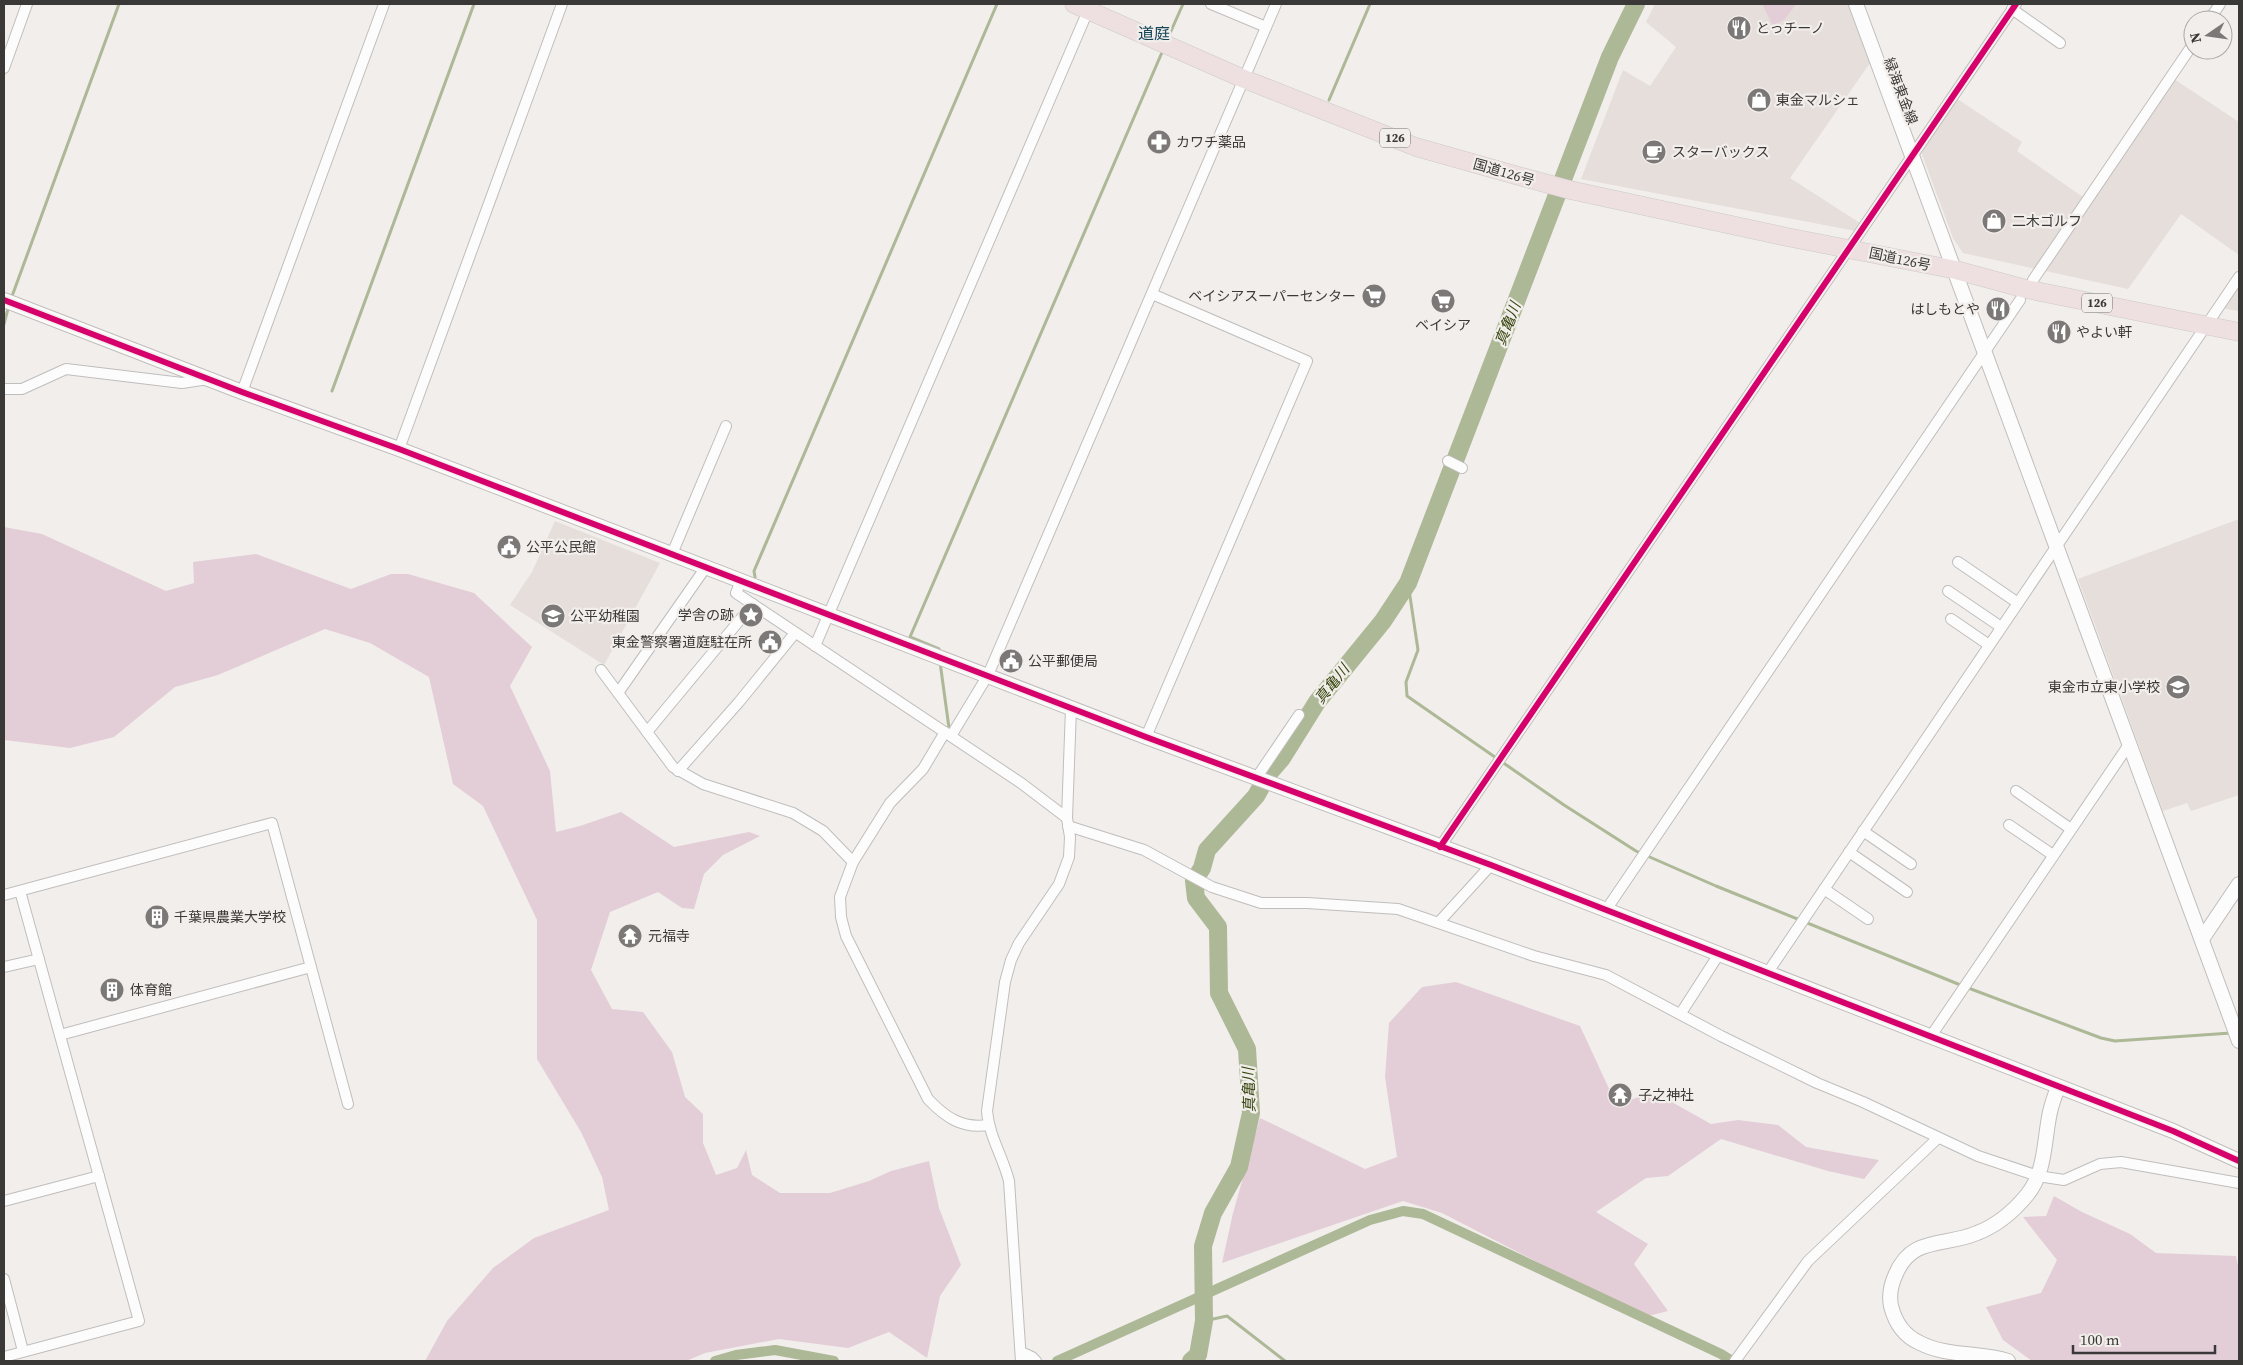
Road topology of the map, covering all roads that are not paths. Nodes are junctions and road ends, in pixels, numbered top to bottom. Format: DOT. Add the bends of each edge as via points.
graph roads {
  1 [pos="27,4"];
  2 [pos="384,4"];
  3 [pos="562,4"];
  4 [pos="1211,4"];
  5 [pos="1276,4"];
  6 [pos="1856,4"];
  7 [pos="1085,6"];
  8 [pos="2014,7"];
  9 [pos="1266,27"];
  10 [pos="2060,43"];
  11 [pos="2183,59"];
  12 [pos="4,68"];
  13 [pos="1244,80"];
  14 [pos="1912,155"];
  15 [pos="1849,248"];
  16 [pos="1956,270"];
  17 [pos="2239,277"];
  18 [pos="2032,280"];
  19 [pos="1152,294"];
  20 [pos="4,300"];
  21 [pos="2020,300"];
  22 [pos="2209,321"];
  23 [pos="2239,322"];
  24 [pos="2239,332"];
  25 [pos="1986,351"];
  26 [pos="208,379"];
  27 [pos="4,389"];
  28 [pos="242,392"];
  29 [pos="726,426"];
  30 [pos="399,449"];
  31 [pos="1448,461"];
  32 [pos="1462,468"];
  33 [pos="2057,545"];
  34 [pos="672,554"];
  35 [pos="1958,562"];
  36 [pos="706,567"];
  37 [pos="741,581"];
  38 [pos="1948,590"];
  39 [pos="2018,603"];
  40 [pos="753,604"];
  41 [pos="830,615"];
  42 [pos="1951,619"];
  43 [pos="2001,627"];
  44 [pos="795,633"];
  45 [pos="1989,645"];
  46 [pos="815,646"];
  47 [pos="601,670"];
  48 [pos="988,675"];
  49 [pos="618,692"];
  50 [pos="1071,708"];
  51 [pos="1299,715"];
  52 [pos="647,732"];
  53 [pos="948,734"];
  54 [pos="1146,737"];
  55 [pos="2130,744"];
  56 [pos="678,770"];
  57 [pos="1257,777"];
  58 [pos="2016,791"];
  59 [pos="1068,822"];
  60 [pos="2009,825"];
  61 [pos="2071,829"];
  62 [pos="1863,832"];
  63 [pos="1440,847"];
  64 [pos="1849,852"];
  65 [pos="2053,855"];
  66 [pos="853,862"];
  67 [pos="1911,864"];
  68 [pos="1491,865"];
  69 [pos="2239,884"];
  70 [pos="1824,889"];
  71 [pos="20,891"];
  72 [pos="1907,892"];
  73 [pos="4,895"];
  74 [pos="1606,910"];
  75 [pos="1868,919"];
  76 [pos="1439,922"];
  77 [pos="2202,939"];
  78 [pos="1720,954"];
  79 [pos="39,959"];
  80 [pos="4,967"];
  81 [pos="312,967"];
  82 [pos="1768,972"];
  83 [pos="1680,1013"];
  84 [pos="60,1035"];
  85 [pos="1931,1036"];
  86 [pos="2239,1037"];
  87 [pos="2058,1086"];
  88 [pos="348,1104"];
  89 [pos="988,1125"];
  90 [pos="1938,1138"];
  91 [pos="2239,1161"];
  92 [pos="99,1176"];
  93 [pos="2038,1176"];
  94 [pos="2239,1183"];
  95 [pos="4,1201"];
  96 [pos="4,1279"];
  97 [pos="23,1351"];
  98 [pos="4,1356"];
  99 [pos="1021,1357"];
  100 [pos="1036,1361"];
  101 [pos="1735,1361"];
  102 [pos="2008,1361"];
  1 -- 12 [label="street"];
  2 -- 28 [label="street"];
  3 -- 30 [label="street"];
  4 -- 9 [label="street"];
  5 -- 9 [label="street"];
  6 -- 14 [label="street, 緑海東金線"];
  7 -- 13 [label="highway, 国道126号 / 126"];
  7 -- 41 [label="street"];
  8 -- 10 [label="street"];
  8 -- 14 [label="street"];
  9 -- 13 [label="street"];
  11 -- 18 [label="street"];
  13 -- 15 [label="highway, 国道126号 / 126" via="1416,147 1570,190"];
  13 -- 19 [label="street"];
  14 -- 15 [label="street"];
  14 -- 16 [label="street, 緑海東金線"];
  15 -- 16 [label="highway, 国道126号 / 126"];
  15 -- 63 [label="street"];
  16 -- 18 [label="highway, 国道126号 / 126"];
  16 -- 22 [label="highway, 国道126号 / 126" via="2026,289"];
  16 -- 25 [label="street, 緑海東金線"];
  17 -- 22 [label="street"];
  18 -- 22 [label="highway, 国道126号 / 126"];
  19 -- 48 [label="street"];
  19 -- 54 [label="street" via="1307,360"];
  20 -- 26 [label="street"];
  21 -- 25 [label="street"];
  22 -- 23 [label="highway, 国道126号 / 126"];
  22 -- 24 [label="highway, 国道126号 / 126"];
  22 -- 33 [label="street"];
  25 -- 33 [label="street, 緑海東金線"];
  25 -- 74 [label="street"];
  26 -- 27 [label="street" via="182,382 66,369 22,389"];
  26 -- 28 [label="street"];
  28 -- 30 [label="street"];
  29 -- 34 [label="street"];
  30 -- 34 [label="street"];
  31 -- 32 [label="street"];
  33 -- 39 [label="street"];
  33 -- 55 [label="street, 緑海東金線"];
  34 -- 36 [label="street"];
  35 -- 39 [label="street"];
  36 -- 37 [label="street"];
  36 -- 49 [label="street"];
  37 -- 40 [label="street" via="736,593"];
  37 -- 41 [label="street"];
  38 -- 43 [label="street"];
  39 -- 43 [label="street"];
  40 -- 44 [label="street"];
  40 -- 52 [label="street"];
  41 -- 46 [label="street"];
  41 -- 48 [label="street"];
  42 -- 45 [label="street"];
  43 -- 45 [label="street"];
  44 -- 46 [label="street"];
  44 -- 56 [label="street" via="740,702"];
  45 -- 62 [label="street"];
  46 -- 53 [label="street"];
  47 -- 49 [label="street"];
  48 -- 50 [label="street"];
  48 -- 53 [label="street"];
  49 -- 52 [label="street"];
  50 -- 54 [label="street"];
  50 -- 59 [label="street"];
  51 -- 57 [label="street"];
  52 -- 56 [label="street"];
  53 -- 59 [label="street" via="1021,783"];
  53 -- 66 [label="street" via="923,768 890,803"];
  54 -- 57 [label="street"];
  55 -- 61 [label="street"];
  55 -- 77 [label="street, 緑海東金線"];
  56 -- 66 [label="street" via="703,784 793,813 823,831"];
  57 -- 63 [label="street"];
  58 -- 61 [label="street"];
  59 -- 76 [label="street" via="1144,850 1212,886 1260,903 1398,909"];
  59 -- 89 [label="street" via="1069,857 1059,884 1019,943 1005,982 987,1111"];
  60 -- 65 [label="street"];
  61 -- 65 [label="street"];
  62 -- 64 [label="street"];
  62 -- 67 [label="street"];
  63 -- 68 [label="street"];
  64 -- 70 [label="street"];
  64 -- 72 [label="street"];
  65 -- 85 [label="street"];
  66 -- 89 [label="street" via="840,897 846,936 928,1099 941,1113 958,1123 974,1127"];
  68 -- 74 [label="street"];
  68 -- 76 [label="street"];
  69 -- 77 [label="street"];
  70 -- 75 [label="street"];
  70 -- 82 [label="street"];
  71 -- 73 [label="street"];
  71 -- 79 [label="street"];
  71 -- 81 [label="street" via="272,823"];
  74 -- 78 [label="street"];
  76 -- 83 [label="street" via="1525,953 1606,975"];
  77 -- 86 [label="street, 緑海東金線"];
  78 -- 82 [label="street"];
  78 -- 83 [label="street"];
  79 -- 80 [label="street"];
  79 -- 84 [label="street"];
  81 -- 84 [label="street"];
  81 -- 88 [label="street"];
  82 -- 85 [label="street"];
  83 -- 90 [label="street" via="1774,1062"];
  84 -- 92 [label="street"];
  85 -- 87 [label="street"];
  87 -- 91 [label="street"];
  87 -- 93 [label="street" via="2050,1110"];
  89 -- 99 [label="street" via="1006,1167 1008,1181"];
  90 -- 93 [label="street" via="1978,1156"];
  90 -- 101 [label="street" via="1808,1261"];
  92 -- 95 [label="street"];
  92 -- 97 [label="street" via="139,1320"];
  93 -- 94 [label="street" via="2064,1180 2100,1164 2121,1162"];
  93 -- 102 [label="street" via="2029,1193 2008,1217 1974,1235 1936,1241 1920,1248 1898,1267 1892,1283 1890,1301 1893,1316 1908,1337 1936,1349"];
  96 -- 97 [label="street"];
  97 -- 98 [label="street"];
  99 -- 100 [label="street" via="1032,1357"];
}
